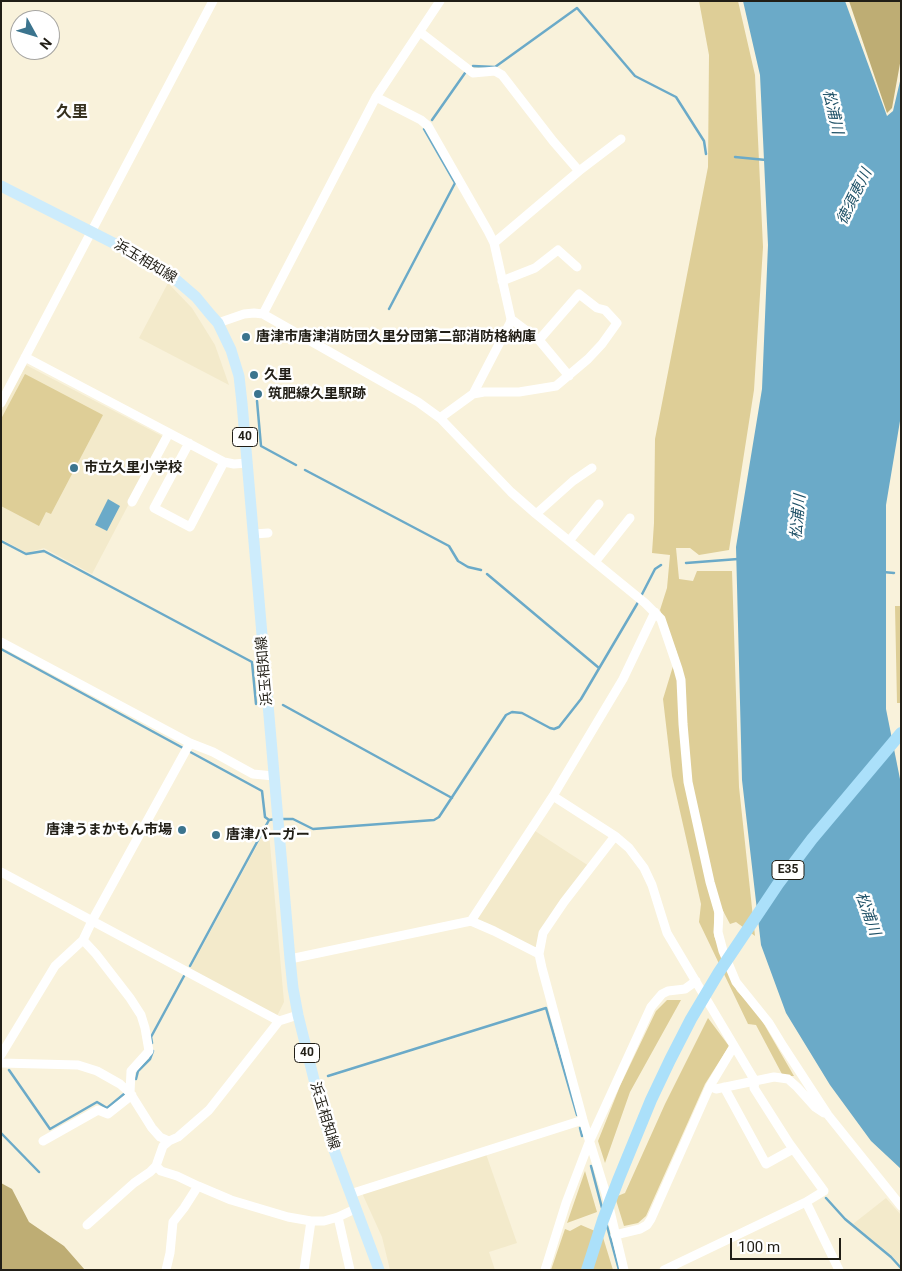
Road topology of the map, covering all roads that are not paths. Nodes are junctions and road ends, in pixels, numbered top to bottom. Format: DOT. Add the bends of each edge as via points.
graph roads {
  1 [pos="213,1"];
  2 [pos="440,1"];
  3 [pos="420,32"];
  4 [pos="376,97"];
  5 [pos="621,139"];
  6 [pos="579,171"];
  7 [pos="1,186"];
  8 [pos="92,232"];
  9 [pos="494,242"];
  10 [pos="577,267"];
  11 [pos="502,281"];
  12 [pos="263,314"];
  13 [pos="511,318"];
  14 [pos="218,323"];
  15 [pos="539,340"];
  16 [pos="25,357"];
  17 [pos="569,376"];
  18 [pos="473,394"];
  19 [pos="1,403"];
  20 [pos="440,418"];
  21 [pos="169,433"];
  22 [pos="188,443"];
  23 [pos="224,462"];
  24 [pos="247,463"];
  25 [pos="592,468"];
  26 [pos="132,502"];
  27 [pos="599,504"];
  28 [pos="536,514"];
  29 [pos="630,518"];
  30 [pos="268,533"];
  31 [pos="254,534"];
  32 [pos="568,540"];
  33 [pos="595,562"];
  34 [pos="655,612"];
  35 [pos="1,642"];
  36 [pos="901,733"];
  37 [pos="188,747"];
  38 [pos="274,776"];
  39 [pos="554,796"];
  40 [pos="615,836"];
  41 [pos="1,872"];
  42 [pos="92,921"];
  43 [pos="471,921"];
  44 [pos="83,940"];
  45 [pos="539,954"];
  46 [pos="290,959"];
  47 [pos="696,981"];
  48 [pos="298,1015"];
  49 [pos="279,1021"];
  50 [pos="734,1046"];
  51 [pos="1,1055"];
  52 [pos="1,1063"];
  53 [pos="755,1081"];
  54 [pos="710,1086"];
  55 [pos="724,1088"];
  56 [pos="131,1094"];
  57 [pos="828,1115"];
  58 [pos="583,1120"];
  59 [pos="590,1140"];
  60 [pos="43,1141"];
  61 [pos="169,1141"];
  62 [pos="793,1149"];
  63 [pos="156,1166"];
  64 [pos="198,1186"];
  65 [pos="350,1194"];
  66 [pos="806,1202"];
  67 [pos="901,1206"];
  68 [pos="355,1209"];
  69 [pos="338,1217"];
  70 [pos="311,1222"];
  71 [pos="88,1226"];
  72 [pos="615,1234"];
  73 [pos="166,1270"];
  74 [pos="304,1270"];
  75 [pos="350,1270"];
  76 [pos="379,1270"];
  77 [pos="545,1270"];
  78 [pos="587,1270"];
  79 [pos="624,1270"];
  80 [pos="664,1270"];
  81 [pos="839,1270"];
  1 -- 8 [label="street"];
  2 -- 3 [label="street"];
  3 -- 4 [label="street"];
  3 -- 6 [label="street" via="474,73 495,71 502,75"];
  4 -- 9 [label="street" via="428,126"];
  4 -- 12 [label="street"];
  5 -- 6 [label="street"];
  6 -- 9 [label="street"];
  7 -- 8 [label="main road, 浜玉相知線 / 40"];
  8 -- 14 [label="main road, 浜玉相知線 / 40" via="167,272 196,297"];
  8 -- 16 [label="street"];
  9 -- 11 [label="street"];
  10 -- 11 [label="street" via="558,250 535,268"];
  11 -- 13 [label="street"];
  12 -- 14 [label="street" via="254,312"];
  12 -- 20 [label="street" via="418,402"];
  13 -- 15 [label="street"];
  13 -- 18 [label="street"];
  14 -- 24 [label="main road, 浜玉相知線 / 40" via="239,376"];
  15 -- 17 [label="street"];
  15 -- 17 [label="street" via="579,294 617,323 602,344"];
  16 -- 19 [label="street"];
  16 -- 21 [label="street"];
  17 -- 18 [label="street" via="556,386"];
  18 -- 20 [label="street"];
  20 -- 28 [label="street"];
  21 -- 22 [label="street"];
  21 -- 26 [label="street"];
  22 -- 23 [label="street"];
  22 -- 23 [label="street" via="154,508 190,527"];
  23 -- 24 [label="street"];
  24 -- 31 [label="main road, 浜玉相知線 / 40"];
  25 -- 28 [label="street"];
  27 -- 32 [label="street"];
  28 -- 32 [label="street"];
  29 -- 33 [label="street"];
  30 -- 31 [label="street"];
  31 -- 38 [label="main road, 浜玉相知線 / 40"];
  32 -- 33 [label="street"];
  33 -- 34 [label="street"];
  34 -- 39 [label="street" via="623,679"];
  34 -- 57 [label="street" via="661,619 678,669 688,782 719,912 718,932 723,950 736,982 769,1023"];
  35 -- 37 [label="street"];
  36 -- 78 [label="highway, E35" via="778,884 691,1019 619,1178"];
  37 -- 38 [label="street" via="213,752 253,774"];
  37 -- 42 [label="street"];
  38 -- 46 [label="main road, 浜玉相知線 / 40"];
  39 -- 40 [label="street"];
  39 -- 43 [label="street"];
  40 -- 45 [label="street" via="543,933"];
  40 -- 47 [label="street" via="644,868 668,933"];
  41 -- 42 [label="street"];
  42 -- 44 [label="street"];
  42 -- 49 [label="street"];
  43 -- 45 [label="street"];
  43 -- 46 [label="street"];
  44 -- 51 [label="street" via="55,966"];
  44 -- 56 [label="street" via="130,998 146,1028 149,1051 131,1071"];
  45 -- 58 [label="street"];
  46 -- 48 [label="main road, 浜玉相知線 / 40"];
  47 -- 50 [label="street"];
  47 -- 59 [label="street" via="685,989 662,994 651,1007"];
  48 -- 49 [label="street"];
  48 -- 65 [label="main road, 浜玉相知線 / 40" via="323,1116"];
  49 -- 61 [label="street" via="209,1110"];
  50 -- 53 [label="street"];
  50 -- 54 [label="street"];
  52 -- 56 [label="street" via="78,1065 97,1071"];
  53 -- 55 [label="street"];
  53 -- 57 [label="street" via="788,1079 815,1107"];
  53 -- 62 [label="street" via="754,1088"];
  54 -- 55 [label="street"];
  54 -- 72 [label="street" via="651,1219 640,1229"];
  55 -- 62 [label="street" via="766,1164"];
  56 -- 60 [label="street" via="108,1114 98,1110"];
  56 -- 61 [label="street" via="152,1128"];
  57 -- 67 [label="street"];
  58 -- 59 [label="street"];
  58 -- 65 [label="street"];
  59 -- 72 [label="street"];
  59 -- 77 [label="street"];
  61 -- 63 [label="street" via="163,1146"];
  62 -- 66 [label="street" via="824,1191"];
  63 -- 64 [label="street"];
  63 -- 71 [label="street"];
  64 -- 70 [label="street" via="231,1200"];
  64 -- 73 [label="street" via="173,1222"];
  65 -- 68 [label="main road, 浜玉相知線 / 40"];
  66 -- 80 [label="street"];
  66 -- 81 [label="street"];
  68 -- 69 [label="street"];
  68 -- 76 [label="main road, 浜玉相知線 / 40"];
  69 -- 70 [label="street"];
  69 -- 75 [label="street"];
  70 -- 74 [label="street"];
  72 -- 79 [label="street"];
}
